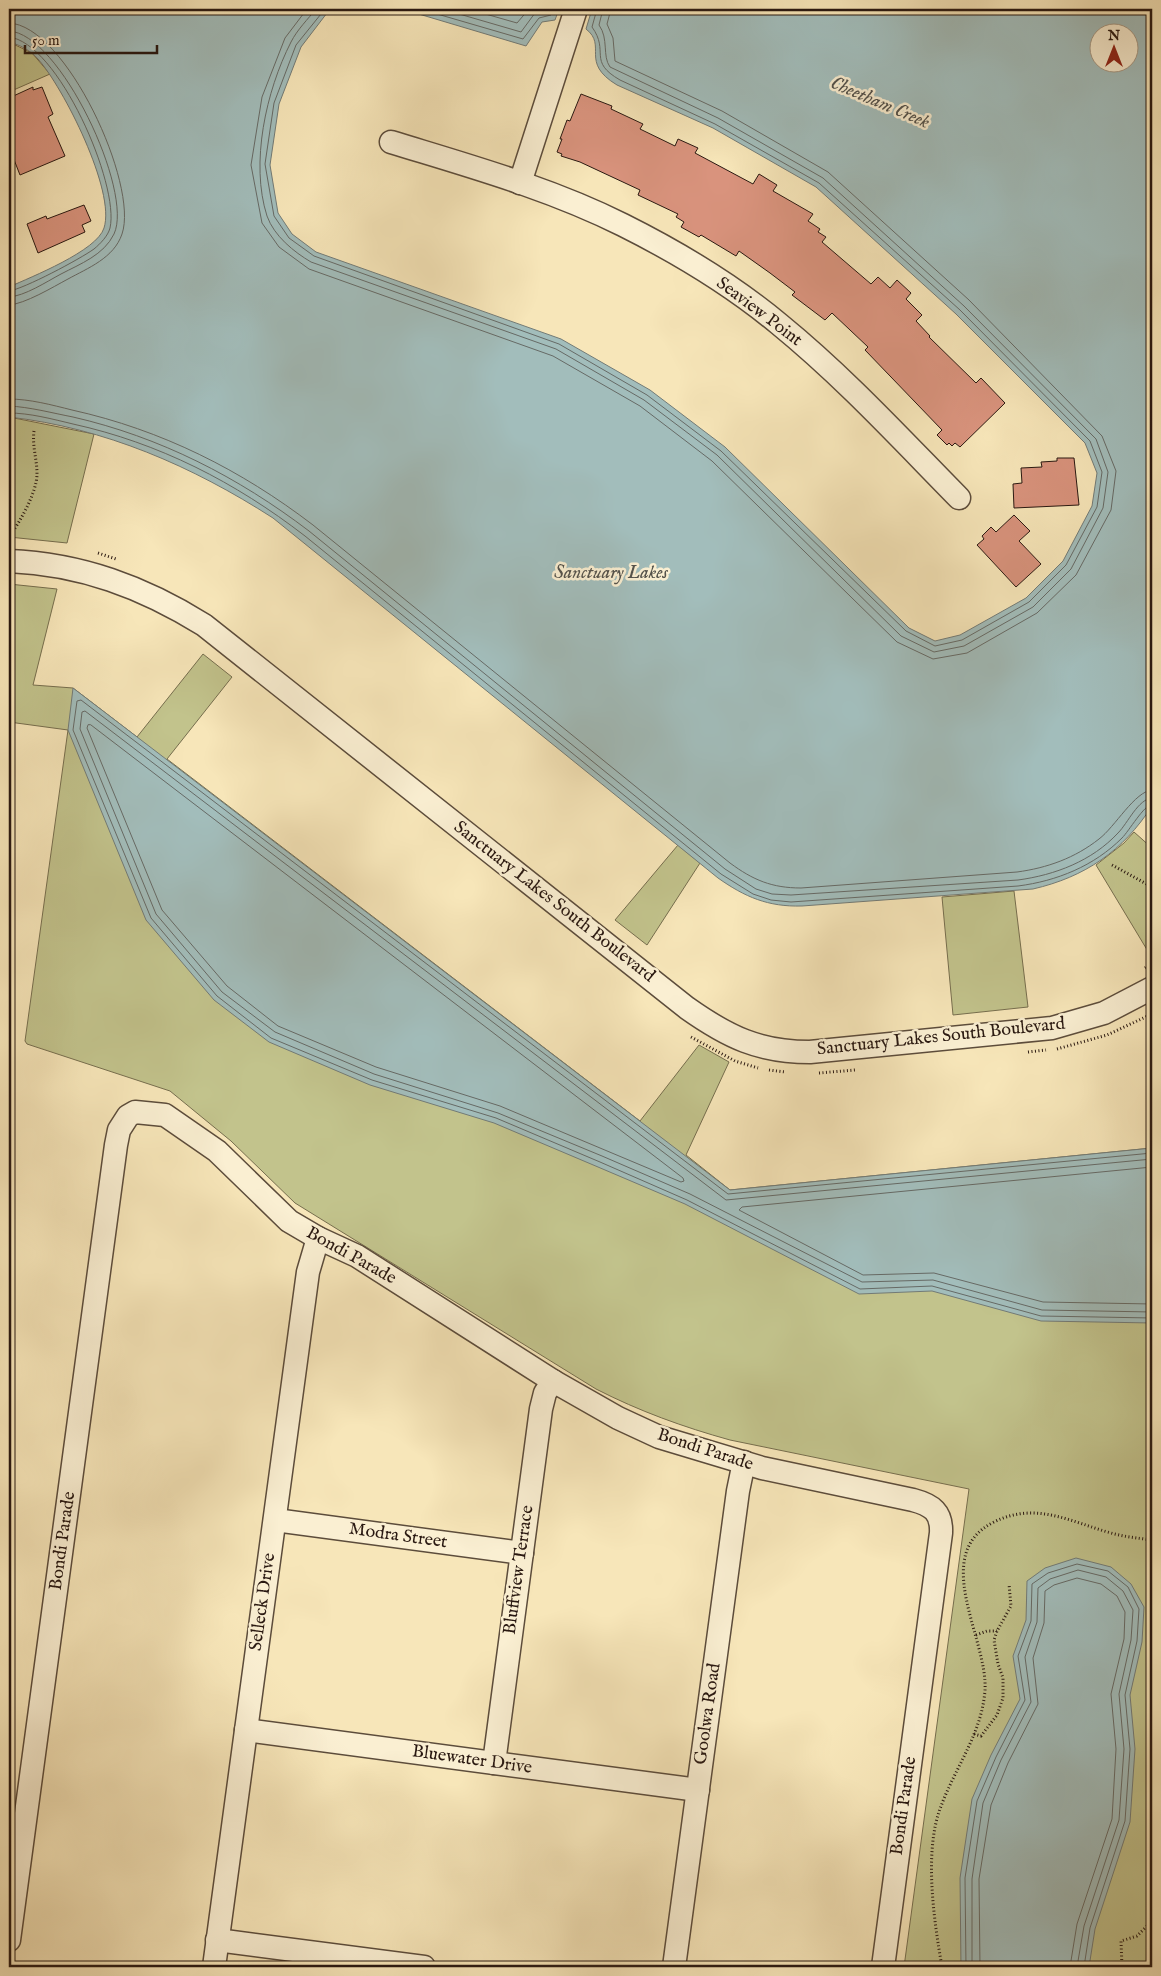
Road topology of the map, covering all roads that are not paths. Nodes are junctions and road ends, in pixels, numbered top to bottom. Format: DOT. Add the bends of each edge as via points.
graph roads {
  1 [pos="576,9"];
  2 [pos="391,142"];
  3 [pos="520,183"];
  4 [pos="959,498"];
  5 [pos="13,551"];
  6 [pos="1148,978"];
  7 [pos="318,1238"];
  8 [pos="552,1381"];
  9 [pos="744,1462"];
  10 [pos="275,1520"];
  11 [pos="522,1552"];
  12 [pos="246,1730"];
  13 [pos="494,1763"];
  14 [pos="698,1790"];
  15 [pos="9,1940"];
  16 [pos="217,1940"];
  17 [pos="214,1967"];
  18 [pos="424,1967"];
  19 [pos="674,1967"];
  20 [pos="883,1967"];
  1 -- 3 [label="street"];
  2 -- 3 [label="street, Seaview Point"];
  3 -- 4 [label="street, Seaview Point" via="621,224 731,289 778,323 847,383"];
  5 -- 6 [label="street, Sanctuary Lakes South Boulevard" via="50,564 98,574 159,598 204,625 687,1008 745,1042 778,1050 810,1052 1052,1028 1104,1013"];
  7 -- 8 [label="street, Bondi Parade" via="357,1256"];
  7 -- 10 [label="street, Selleck Drive" via="308,1272"];
  7 -- 15 [label="street, Bondi Parade" via="289,1221 217,1151 173,1119 157,1113 135,1112 124,1122 116,1145"];
  8 -- 9 [label="street, Bondi Parade" via="659,1437"];
  8 -- 11 [label="street, Bluffview Terrace" via="541,1409"];
  9 -- 14 [label="street, Goolwa Road"];
  9 -- 20 [label="street, Bondi Parade" via="777,1472 926,1503 935,1509 940,1520 941,1533"];
  10 -- 11 [label="street, Modra Street"];
  10 -- 12 [label="street, Selleck Drive"];
  11 -- 13 [label="street, Bluffview Terrace"];
  12 -- 13 [label="street, Bluewater Drive"];
  12 -- 16 [label="street, Selleck Drive"];
  13 -- 14 [label="street, Bluewater Drive"];
  14 -- 19 [label="street, Goolwa Road"];
  16 -- 17 [label="street, Selleck Drive"];
  16 -- 18 [label="street"];
}
